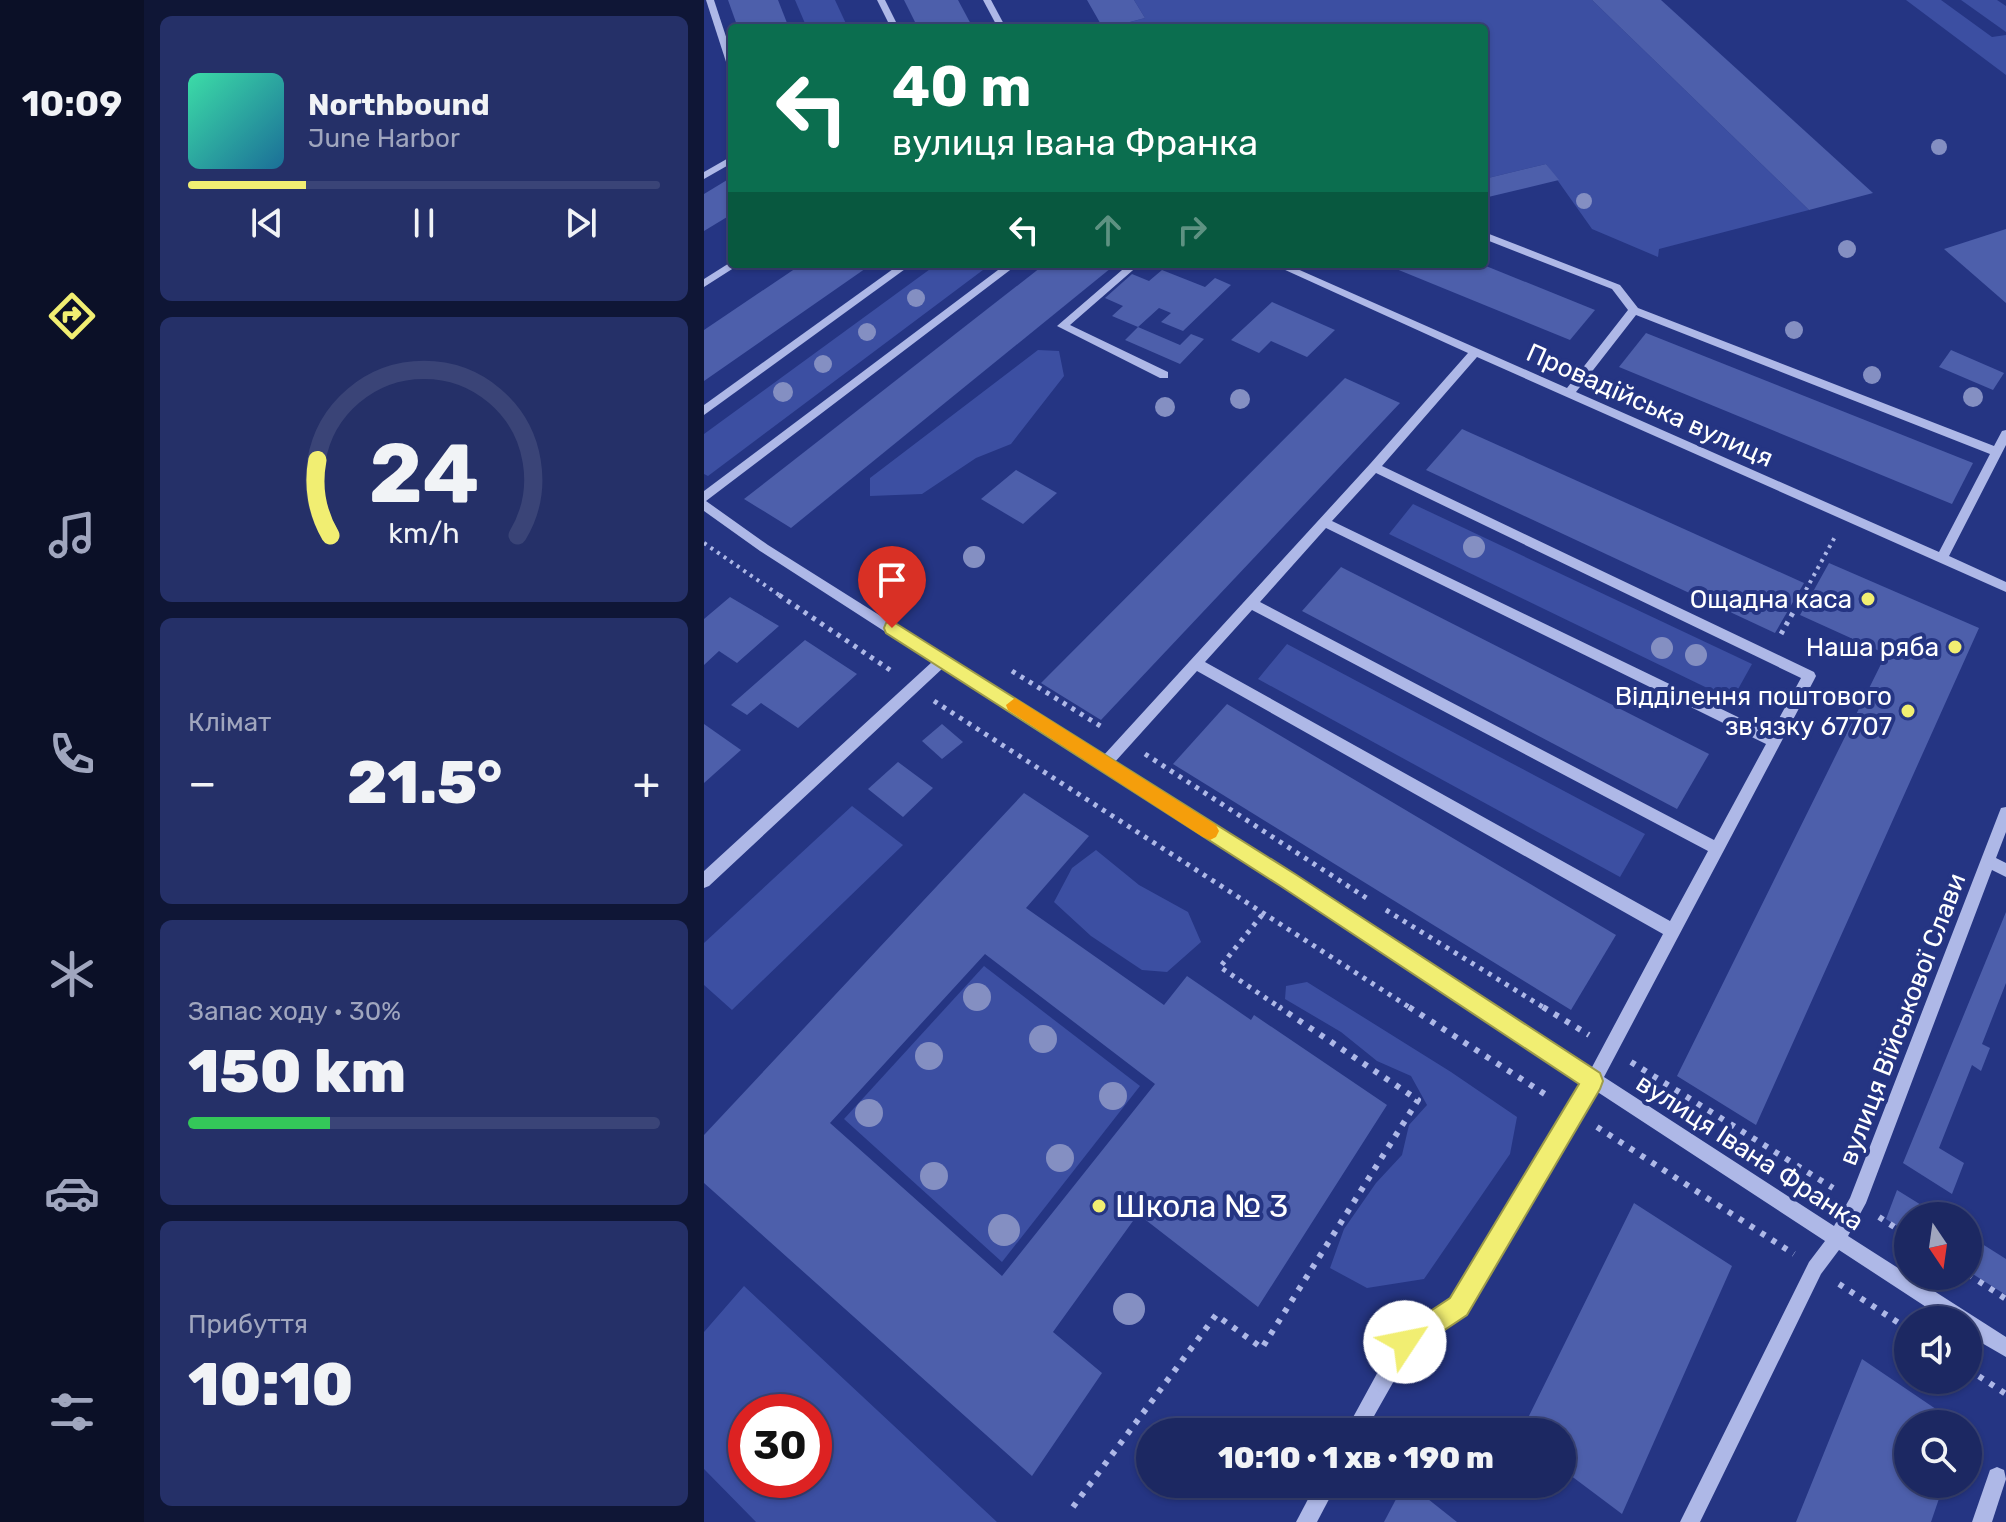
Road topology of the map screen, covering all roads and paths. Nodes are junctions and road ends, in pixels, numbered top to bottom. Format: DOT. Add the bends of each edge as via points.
graph roads {
  1 [pos="710,0"];
  2 [pos="881,0"];
  3 [pos="987,0"];
  4 [pos="893,24"];
  5 [pos="1000,24"];
  6 [pos="728,56"];
  7 [pos="728,161"];
  8 [pos="704,176"];
  9 [pos="1488,237"];
  10 [pos="729,268"];
  11 [pos="901,268"];
  12 [pos="1008,268"];
  13 [pos="1130,268"];
  14 [pos="1286,268"];
  15 [pos="704,284"];
  16 [pos="1634,310"];
  17 [pos="1475,352"];
  18 [pos="1164,375"];
  19 [pos="1569,393"];
  20 [pos="704,411"];
  21 [pos="2006,434"];
  22 [pos="1997,452"];
  23 [pos="1374,467"];
  24 [pos="704,497"];
  25 [pos="704,505"];
  26 [pos="1847,516"];
  27 [pos="1324,522"];
  28 [pos="704,543"];
  29 [pos="1941,559"];
  30 [pos="2006,587"];
  31 [pos="1251,603"];
  32 [pos="1768,656"];
  33 [pos="943,660"];
  34 [pos="1197,664"];
  35 [pos="1006,668"];
  36 [pos="913,687"];
  37 [pos="1126,741"];
  38 [pos="1774,741"];
  39 [pos="1105,763"];
  40 [pos="2006,813"];
  41 [pos="1716,848"];
  42 [pos="1988,861"];
  43 [pos="2006,870"];
  44 [pos="704,881"];
  45 [pos="1262,915"];
  46 [pos="1673,931"];
  47 [pos="1610,1048"];
  48 [pos="1593,1081"];
  49 [pos="1574,1113"];
  50 [pos="1857,1203"];
  51 [pos="1894,1227"];
  52 [pos="1836,1240"];
  53 [pos="1815,1268"];
  54 [pos="1982,1283"];
  55 [pos="2006,1299"];
  56 [pos="1940,1306"];
  57 [pos="1894,1320"];
  58 [pos="1982,1333"];
  59 [pos="2006,1348"];
  60 [pos="1982,1378"];
  61 [pos="2006,1394"];
  62 [pos="1363,1418"];
  63 [pos="1997,1477"];
  64 [pos="1319,1498"];
  65 [pos="1073,1507"];
  66 [pos="1306,1522"];
  67 [pos="1690,1522"];
  68 [pos="1982,1522"];
  1 -- 6 [label="street"];
  2 -- 4 [label="street"];
  3 -- 5 [label="street"];
  7 -- 8 [label="street"];
  9 -- 16 [label="street" via="1616,287"];
  10 -- 15 [label="street"];
  11 -- 20 [label="street"];
  12 -- 24 [label="street"];
  13 -- 18 [label="street" via="1062,326"];
  14 -- 17 [label="street, Провадійська вулиця"];
  16 -- 19 [label="street"];
  16 -- 22 [label="street"];
  17 -- 19 [label="street, Провадійська вулиця"];
  17 -- 23 [label="street"];
  19 -- 26 [label="street, Провадійська вулиця"];
  21 -- 22 [label="street"];
  22 -- 29 [label="street"];
  23 -- 27 [label="street"];
  23 -- 32 [label="street"];
  25 -- 33 [label="street, вулиця Івана Франка"];
  26 -- 29 [label="street, Провадійська вулиця"];
  26 -- 32 [label="path"];
  27 -- 31 [label="street"];
  27 -- 38 [label="street"];
  28 -- 36 [label="path"];
  29 -- 30 [label="street, Провадійська вулиця"];
  31 -- 34 [label="street"];
  31 -- 41 [label="street"];
  32 -- 38 [label="street" via="1809,676"];
  33 -- 36 [label="street"];
  33 -- 39 [label="street, вулиця Івана Франка"];
  34 -- 37 [label="street"];
  34 -- 46 [label="street"];
  35 -- 37 [label="path"];
  36 -- 44 [label="street"];
  36 -- 45 [label="path"];
  37 -- 39 [label="street"];
  37 -- 47 [label="path"];
  38 -- 41 [label="street"];
  39 -- 48 [label="street, вулиця Івана Франка"];
  40 -- 42 [label="street, вулиця Військової Слави"];
  41 -- 46 [label="street"];
  42 -- 43 [label="street"];
  42 -- 50 [label="street, вулиця Військової Слави"];
  45 -- 49 [label="path"];
  45 -- 65 [label="path" via="1220,967 1418,1100 1262,1348 1216,1315"];
  46 -- 47 [label="street"];
  47 -- 48 [label="street"];
  47 -- 50 [label="path"];
  48 -- 49 [label="street"];
  48 -- 52 [label="street, вулиця Івана Франка"];
  49 -- 53 [label="path"];
  49 -- 62 [label="street" via="1458,1307 1405,1342"];
  50 -- 51 [label="path"];
  50 -- 52 [label="street, вулиця Військової Слави"];
  52 -- 53 [label="street, вулиця Військової Слави"];
  52 -- 56 [label="street, вулиця Івана Франка"];
  53 -- 57 [label="path"];
  53 -- 67 [label="street, вулиця Військової Слави"];
  54 -- 55 [label="path"];
  58 -- 59 [label="street"];
  60 -- 61 [label="path"];
  63 -- 68 [label="street"];
  64 -- 66 [label="street"];
}
